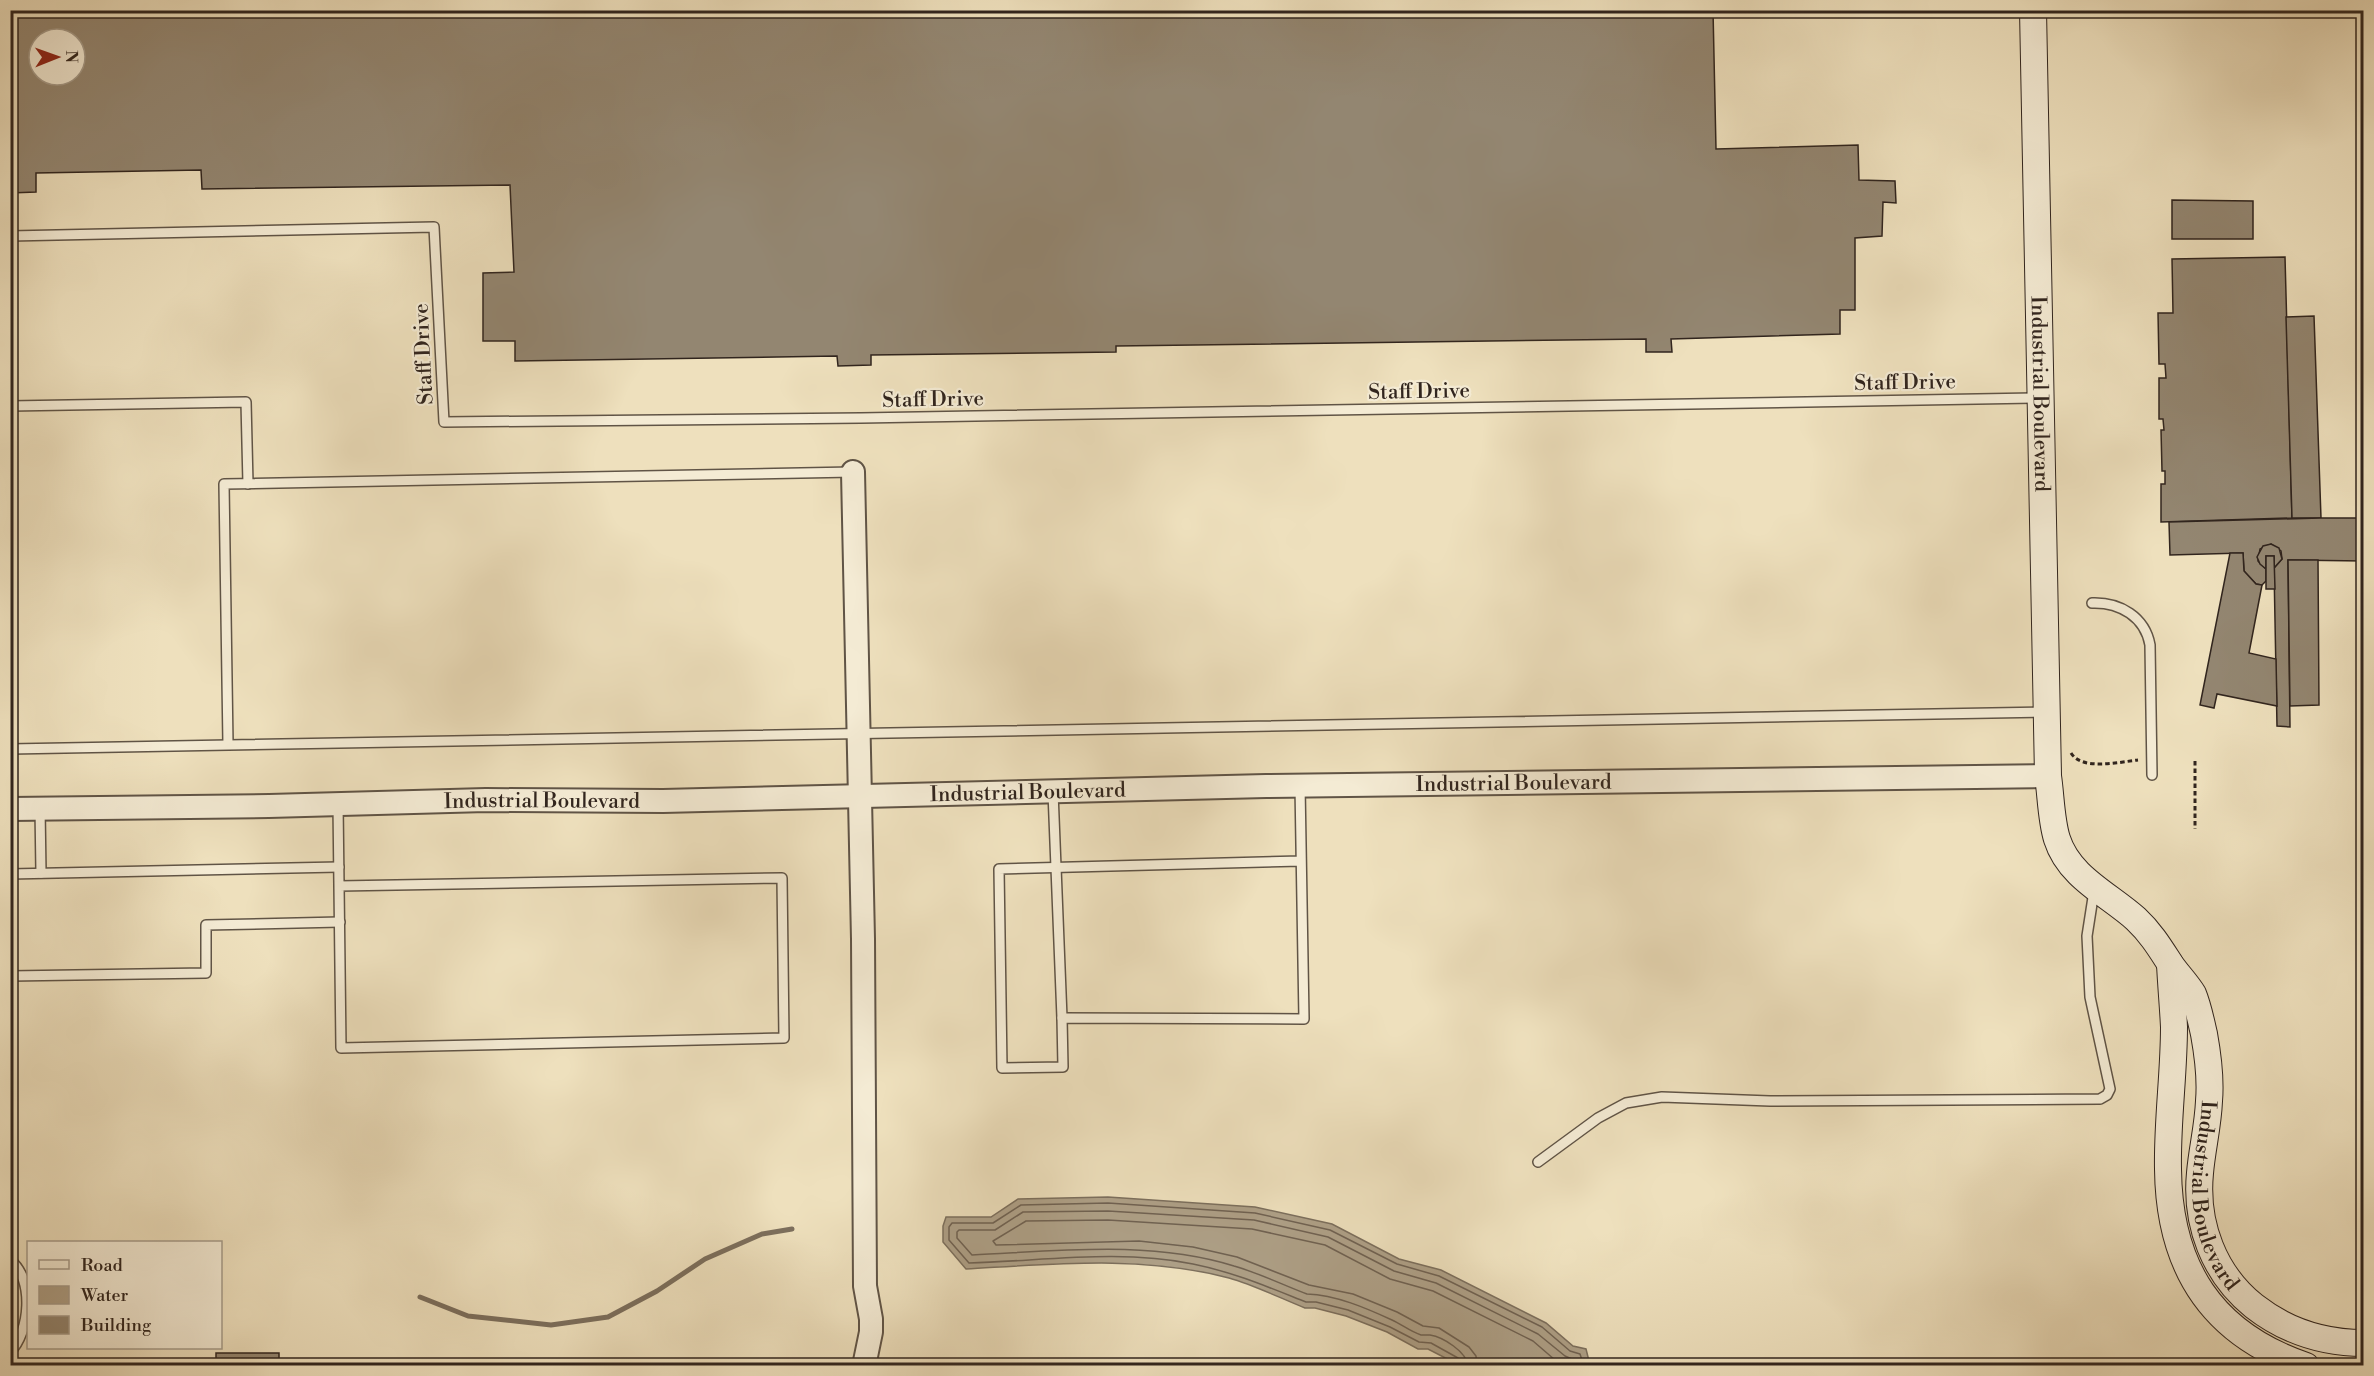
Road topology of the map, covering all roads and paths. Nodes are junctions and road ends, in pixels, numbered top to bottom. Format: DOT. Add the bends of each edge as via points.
graph roads {
  1 [pos="2033,10"];
  2 [pos="10,236"];
  3 [pos="2041,398"];
  4 [pos="10,406"];
  5 [pos="844,473"];
  6 [pos="248,484"];
  7 [pos="2092,603"];
  8 [pos="2046,712"];
  9 [pos="868,734"];
  10 [pos="228,744"];
  11 [pos="10,749"];
  12 [pos="2152,758"];
  13 [pos="2074,759"];
  14 [pos="2195,761"];
  15 [pos="2152,775"];
  16 [pos="2048,776"];
  17 [pos="1300,786"];
  18 [pos="1053,792"];
  19 [pos="859,798"];
  20 [pos="338,804"];
  21 [pos="40,808"];
  22 [pos="10,809"];
  23 [pos="2195,829"];
  24 [pos="1301,861"];
  25 [pos="339,867"];
  26 [pos="1056,868"];
  27 [pos="41,873"];
  28 [pos="10,874"];
  29 [pos="339,886"];
  30 [pos="2095,887"];
  31 [pos="340,922"];
  32 [pos="2170,963"];
  33 [pos="10,976"];
  34 [pos="1062,1018"];
  35 [pos="1538,1162"];
  36 [pos="10,1260"];
  37 [pos="27,1296"];
  38 [pos="27,1305"];
  39 [pos="2364,1343"];
  40 [pos="10,1352"];
  41 [pos="864,1365"];
  42 [pos="2306,1365"];
  1 -- 3 [label="main road, Industrial Boulevard"];
  2 -- 3 [label="lane, Staff Drive" via="434,227 444,422"];
  3 -- 8 [label="main road, Industrial Boulevard"];
  4 -- 6 [label="lane" via="246,402"];
  5 -- 6 [label="lane"];
  5 -- 9 [label="street"];
  6 -- 10 [label="lane" via="224,484"];
  7 -- 12 [label="lane" via="2131,613 2148,632"];
  8 -- 9 [label="lane"];
  8 -- 16 [label="main road, Industrial Boulevard"];
  9 -- 10 [label="lane"];
  9 -- 19 [label="street"];
  10 -- 11 [label="lane"];
  12 -- 13 [label="path" via="2084,763"];
  12 -- 15 [label="lane"];
  14 -- 23 [label="path"];
  16 -- 17 [label="street, Industrial Boulevard"];
  16 -- 30 [label="main road, Industrial Boulevard" via="2057,839 2066,858"];
  17 -- 18 [label="street, Industrial Boulevard"];
  17 -- 24 [label="lane"];
  18 -- 19 [label="street, Industrial Boulevard"];
  18 -- 26 [label="lane"];
  19 -- 20 [label="street, Industrial Boulevard"];
  19 -- 41 [label="street" via="865,1286 871,1319"];
  20 -- 21 [label="street, Industrial Boulevard"];
  20 -- 25 [label="lane"];
  21 -- 22 [label="street, Industrial Boulevard"];
  21 -- 27 [label="lane"];
  24 -- 26 [label="lane"];
  24 -- 34 [label="lane" via="1304,1019"];
  25 -- 27 [label="lane"];
  25 -- 29 [label="lane"];
  26 -- 34 [label="lane"];
  26 -- 34 [label="lane" via="999,869 1002,1068 1063,1067"];
  27 -- 28 [label="lane"];
  29 -- 31 [label="lane"];
  29 -- 31 [label="lane" via="782,878 784,1038 341,1048"];
  30 -- 32 [label="main road, Industrial Boulevard" via="2156,939"];
  30 -- 35 [label="lane" via="2087,936 2090,997 2110,1089 2100,1099 1770,1101 1662,1097 1626,1103 1598,1118"];
  31 -- 33 [label="lane" via="206,925 206,973"];
  32 -- 39 [label="main road, Industrial Boulevard" via="2192,994 2209,1058 2210,1101 2199,1204 2208,1242 2240,1294 2267,1316 2307,1336"];
  32 -- 42 [label="main road, Industrial Boulevard" via="2174,1028 2168,1171 2175,1234 2184,1261 2197,1288 2216,1312 2245,1337 2277,1356"];
  36 -- 37 [label="lane" via="22,1277"];
  38 -- 40 [label="lane" via="20,1342"];
}
